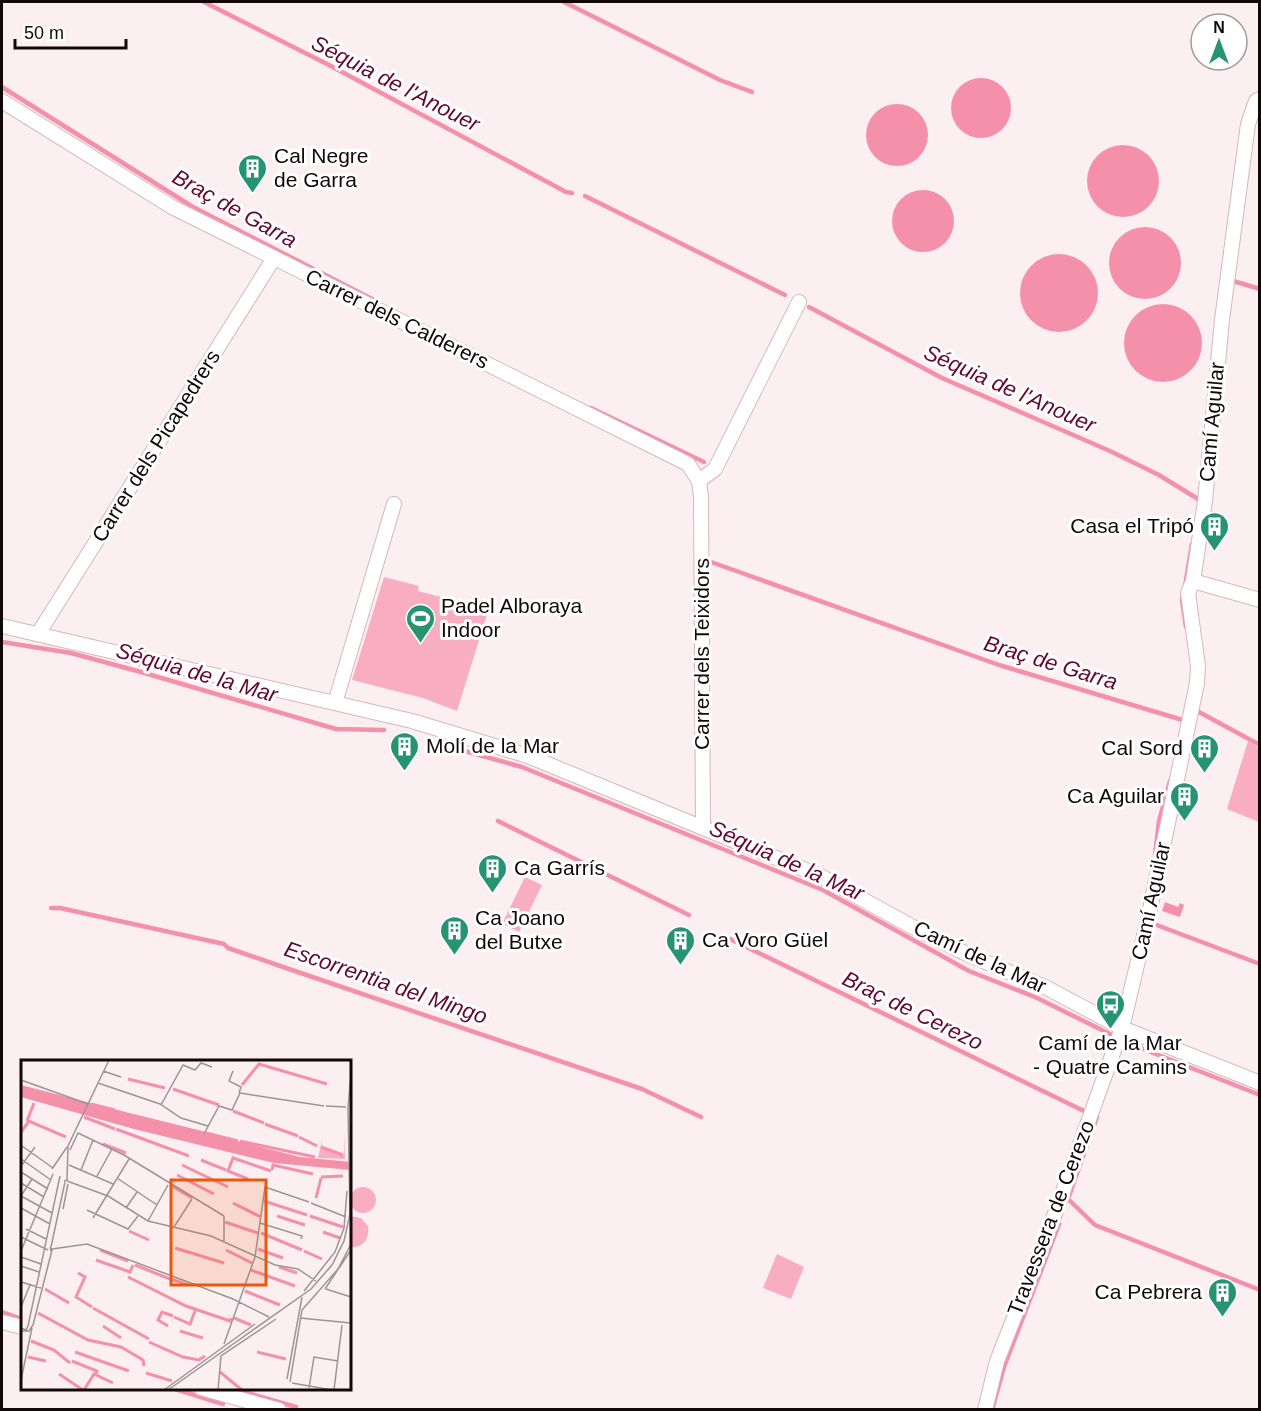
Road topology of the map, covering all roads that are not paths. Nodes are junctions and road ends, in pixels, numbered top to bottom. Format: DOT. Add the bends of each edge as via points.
graph roads {
  1 [pos="1260,99"];
  2 [pos="2,101"];
  3 [pos="274,258"];
  4 [pos="800,302"];
  5 [pos="699,481"];
  6 [pos="394,504"];
  7 [pos="1193,580"];
  8 [pos="1260,600"];
  9 [pos="2,626"];
  10 [pos="38,634"];
  11 [pos="335,703"];
  12 [pos="703,827"];
  13 [pos="1122,1028"];
  14 [pos="1260,1083"];
  15 [pos="2,1322"];
  16 [pos="21,1327"];
  17 [pos="205,1390"];
  18 [pos="279,1410"];
  19 [pos="985,1410"];
  1 -- 7 [label="street, Camí Aguilar" via="1248,124"];
  2 -- 3 [label="street, Carrer dels Calderers" via="172,207"];
  3 -- 5 [label="street, Carrer dels Calderers" via="688,464"];
  3 -- 10 [label="street, Carrer dels Picapedrers"];
  4 -- 5 [label="street" via="715,469"];
  5 -- 12 [label="street, Carrer dels Teixidors"];
  6 -- 11 [label="street"];
  7 -- 8 [label="street"];
  7 -- 13 [label="street, Camí Aguilar" via="1188,593 1197,683"];
  9 -- 10 [label="street, Camí de la Mar"];
  10 -- 11 [label="street, Camí de la Mar"];
  11 -- 12 [label="street, Camí de la Mar" via="412,721 528,756"];
  12 -- 13 [label="street, Camí de la Mar" via="820,876 920,931 1047,988"];
  13 -- 14 [label="street, Camí de la Mar"];
  13 -- 19 [label="street, Travessera de Cerezo" via="997,1361"];
  15 -- 16 [label="street"];
  17 -- 18 [label="street"];
}
